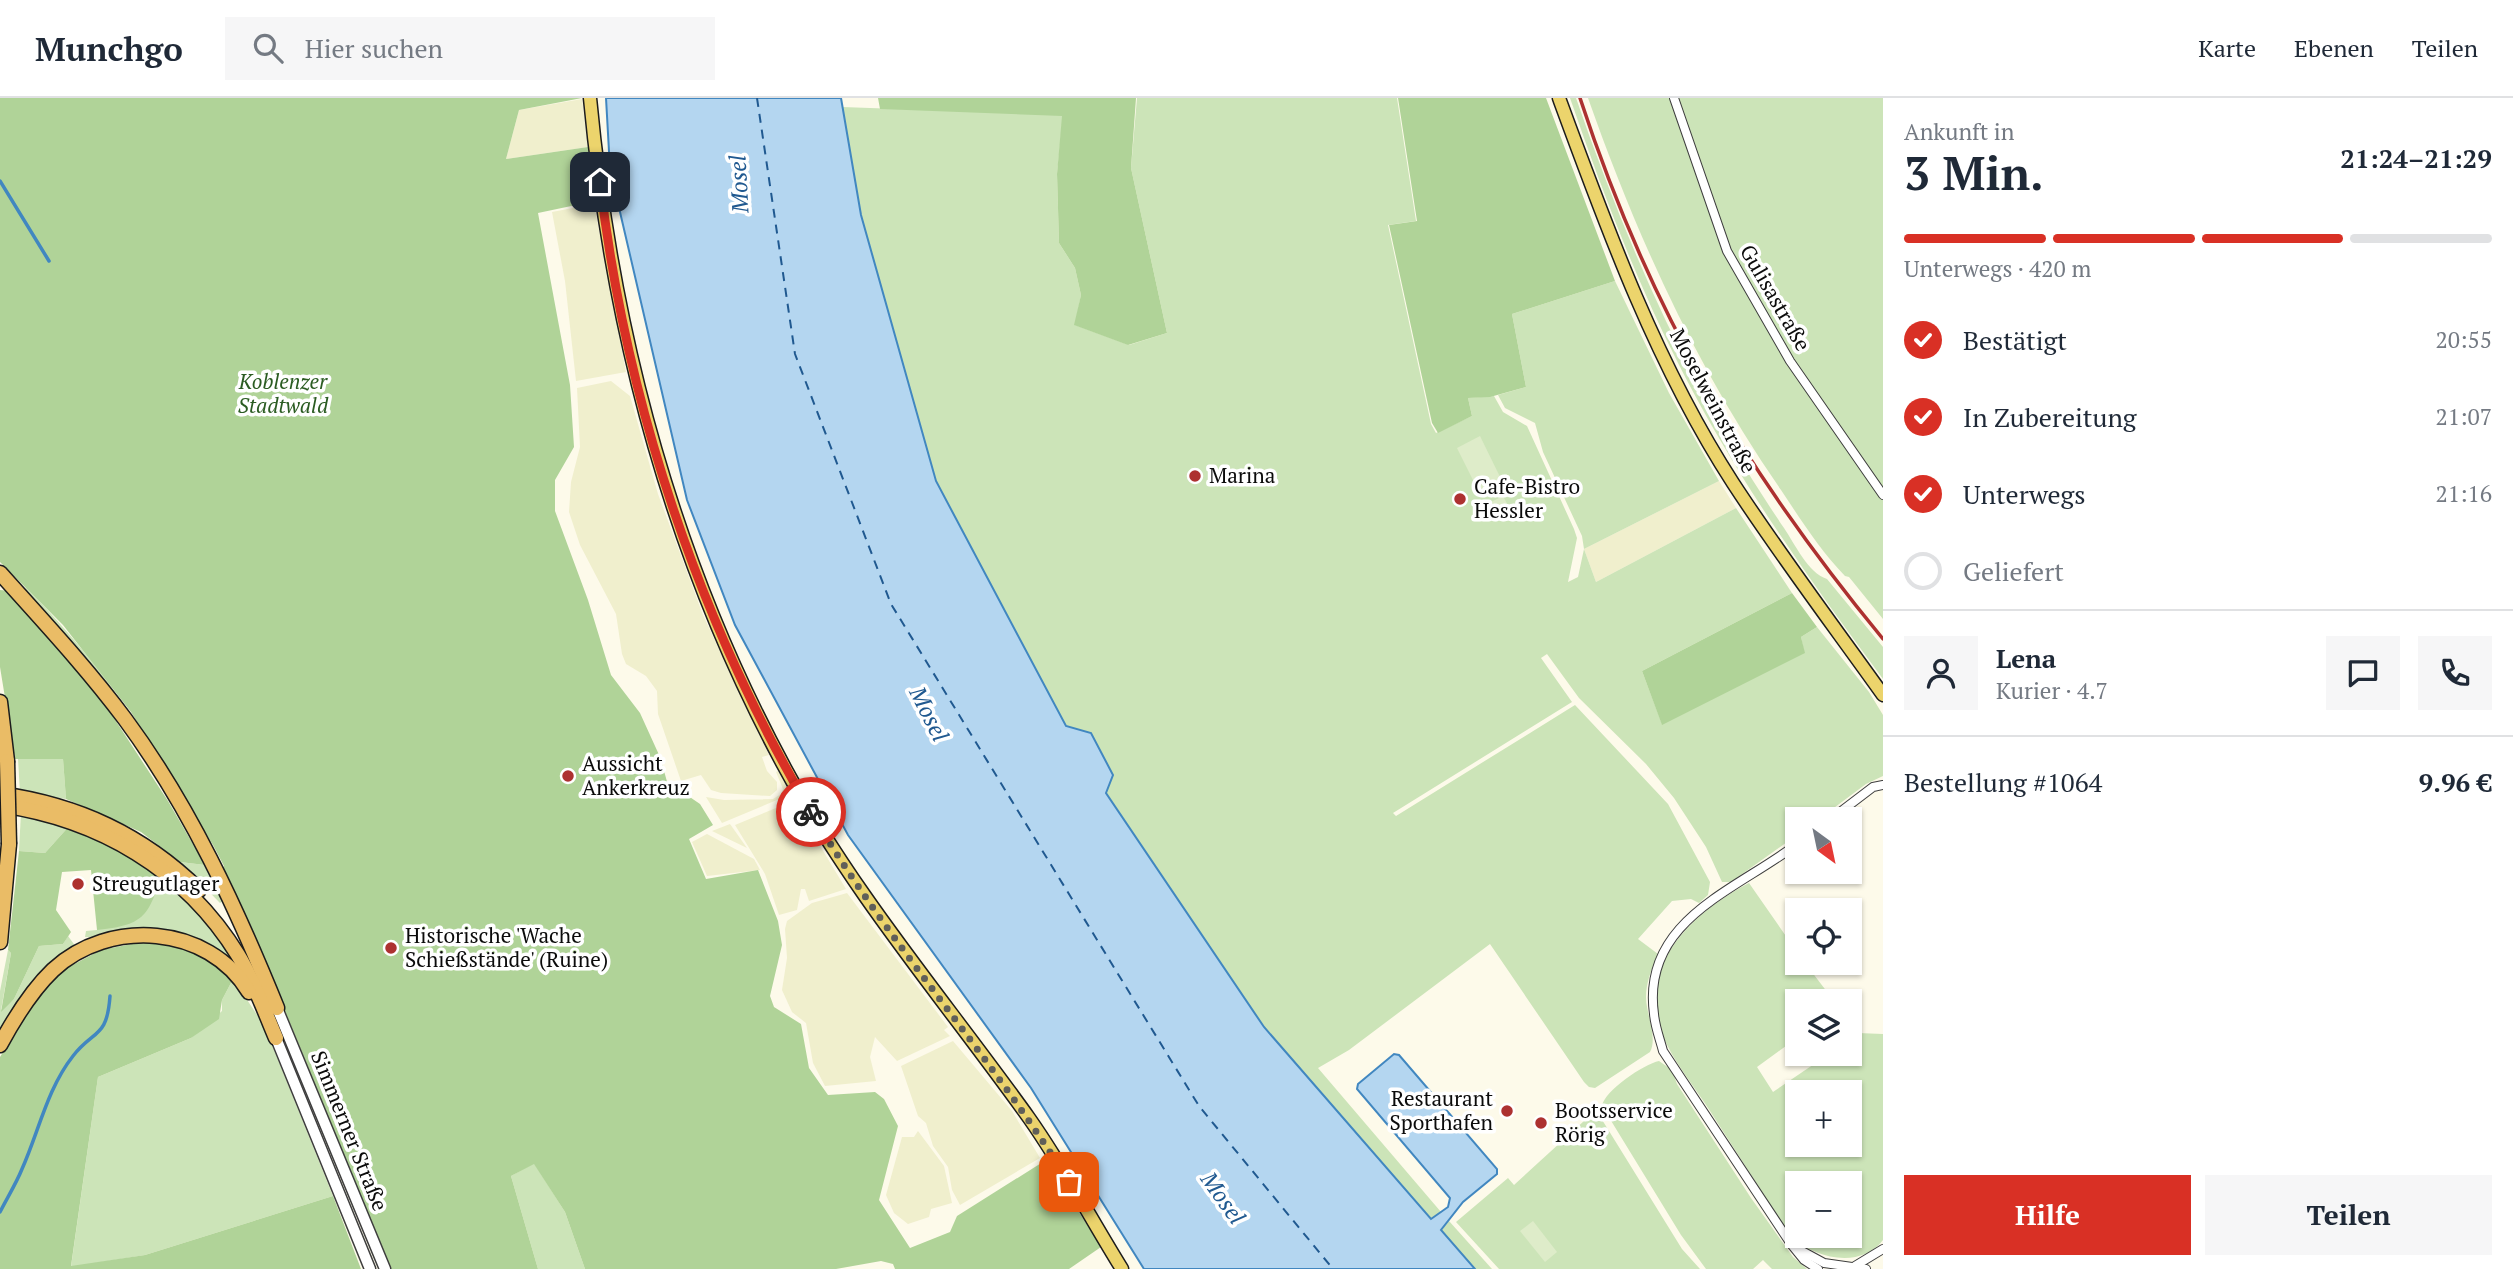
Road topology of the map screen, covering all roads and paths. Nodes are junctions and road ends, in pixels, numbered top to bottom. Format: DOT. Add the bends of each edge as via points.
graph roads {
  1 [pos="590,98"];
  2 [pos="1559,98"];
  3 [pos="1674,98"];
  4 [pos="1883,495"];
  5 [pos="0,573"];
  6 [pos="1883,695"];
  7 [pos="0,702"];
  8 [pos="1883,785"];
  9 [pos="0,794"];
  10 [pos="0,805"];
  11 [pos="1847,807"];
  12 [pos="1785,852"];
  13 [pos="0,942"];
  14 [pos="277,1008"];
  15 [pos="276,1038"];
  16 [pos="0,1045"];
  17 [pos="1785,1235"];
  18 [pos="1794,1248"];
  19 [pos="1798,1248"];
  20 [pos="1883,1249"];
  21 [pos="1855,1266"];
  22 [pos="370,1269"];
  23 [pos="385,1269"];
  24 [pos="1122,1269"];
  25 [pos="1818,1269"];
  26 [pos="1866,1269"];
  1 -- 24 [label="main road" via="603,206 629,351 677,519 724,642 785,768 836,853 1031,1121"];
  2 -- 6 [label="main road, Moselweinstraße" via="1631,283 1678,383 1732,482"];
  3 -- 4 [label="street, Gulisastraße" via="1727,251 1790,361"];
  5 -- 14 [label="highway" via="87,670 163,776 216,870"];
  7 -- 13 [label="highway, bridge" via="9,844"];
  8 -- 11 [label="street"];
  9 -- 14 [label="highway" via="82,813 117,828 178,870 229,925"];
  10 -- 15 [label="highway" via="78,824 112,838 172,877 198,902 239,957"];
  12 -- 17 [label="street" via="1688,919 1662,955 1654,982 1654,1014 1663,1051"];
  14 -- 23 [label="street, Simmerner Straße"];
  15 -- 16 [label="highway" via="233,971 187,942 146,935 96,943 63,962 35,991"];
  15 -- 22 [label="street, Simmerner Straße"];
  18 -- 25 [label="street"];
  19 -- 21 [label="street" via="1824,1263"];
  20 -- 21 [label="street"];
  21 -- 26 [label="street"];
}
